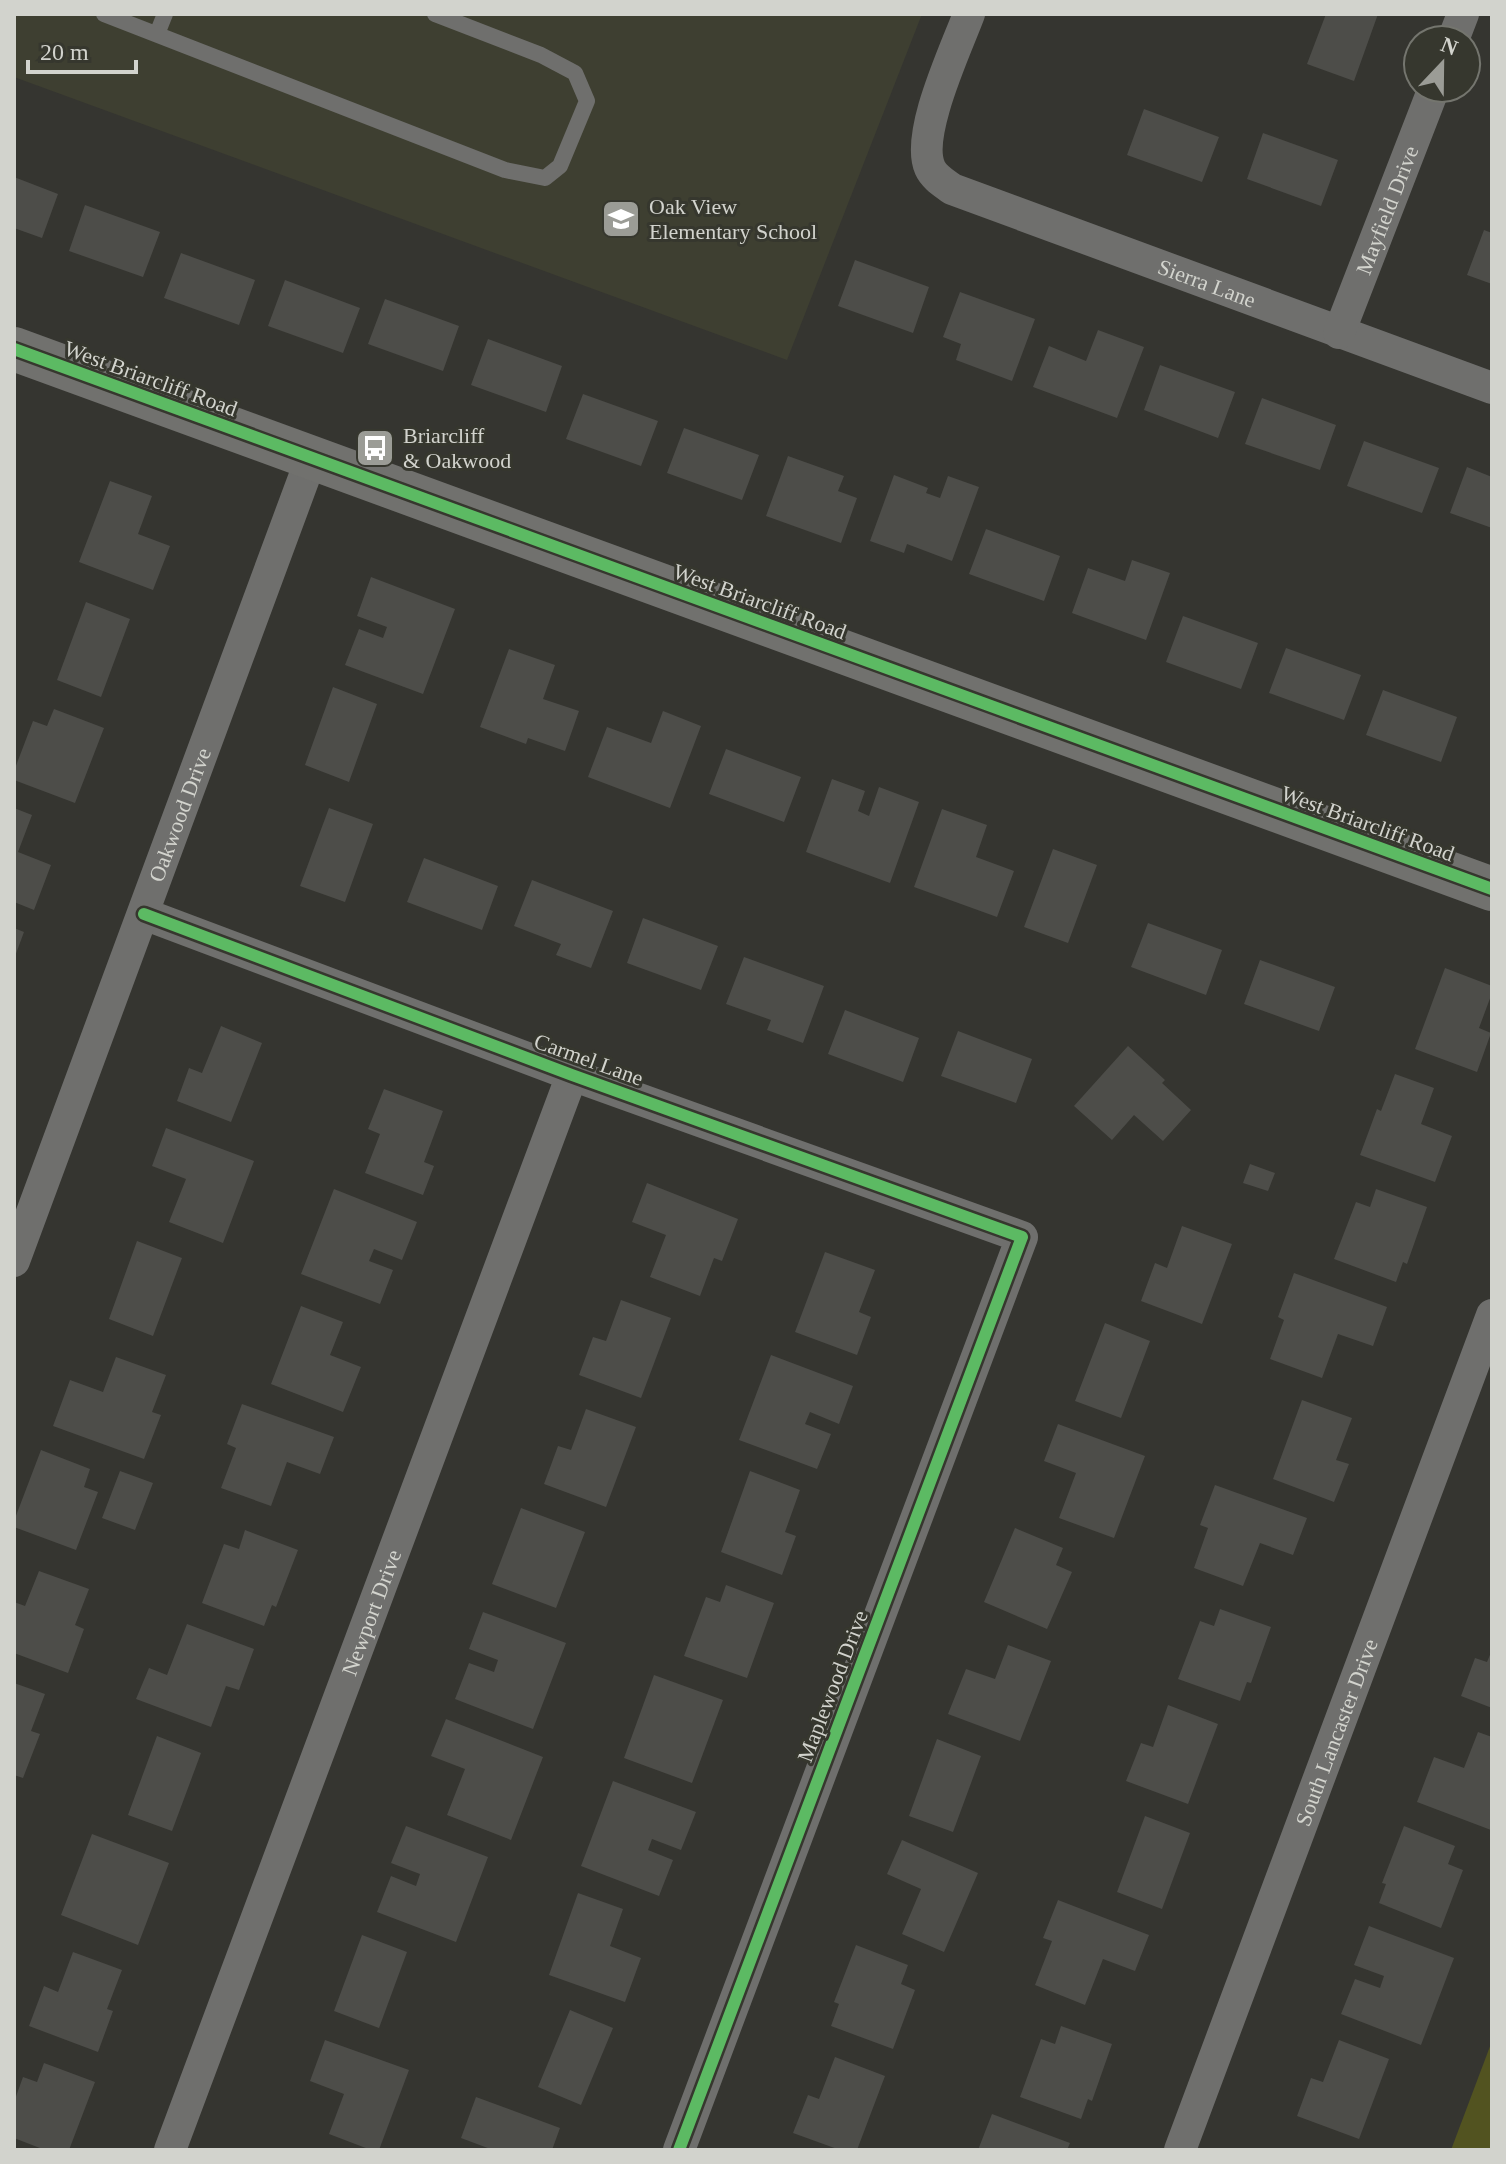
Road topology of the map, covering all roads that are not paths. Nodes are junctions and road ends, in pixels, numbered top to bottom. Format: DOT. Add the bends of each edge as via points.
graph roads {
  1 [pos="104,14"];
  2 [pos="165,14"];
  3 [pos="435,14"];
  4 [pos="969,14"];
  5 [pos="157,34"];
  6 [pos="1428,104"];
  7 [pos="1339,333"];
  8 [pos="14,349"];
  9 [pos="1492,388"];
  10 [pos="311,459"];
  11 [pos="1492,889"];
  12 [pos="144,914"];
  13 [pos="572,1075"];
  14 [pos="1022,1237"];
  15 [pos="14,1261"];
  16 [pos="1492,1315"];
  17 [pos="170,2150"];
  18 [pos="679,2150"];
  19 [pos="1180,2150"];
  1 -- 5 [label="lane"];
  2 -- 5 [label="lane"];
  3 -- 5 [label="lane" via="575,73 587,101 560,166 545,178 505,170"];
  4 -- 7 [label="street, Sierra Lane" via="925,142 930,168 940,181"];
  6 -- 7 [label="street, Mayfield Drive"];
  7 -- 9 [label="street, Sierra Lane"];
  8 -- 10 [label="street, West Briarcliff Road"];
  10 -- 11 [label="street, West Briarcliff Road"];
  10 -- 12 [label="street, Oakwood Drive"];
  12 -- 13 [label="street, Carmel Lane"];
  12 -- 15 [label="street, Oakwood Drive"];
  13 -- 14 [label="street, Carmel Lane"];
  13 -- 17 [label="street, Newport Drive"];
  14 -- 18 [label="street, Maplewood Drive"];
  16 -- 19 [label="street, South Lancaster Drive"];
}
